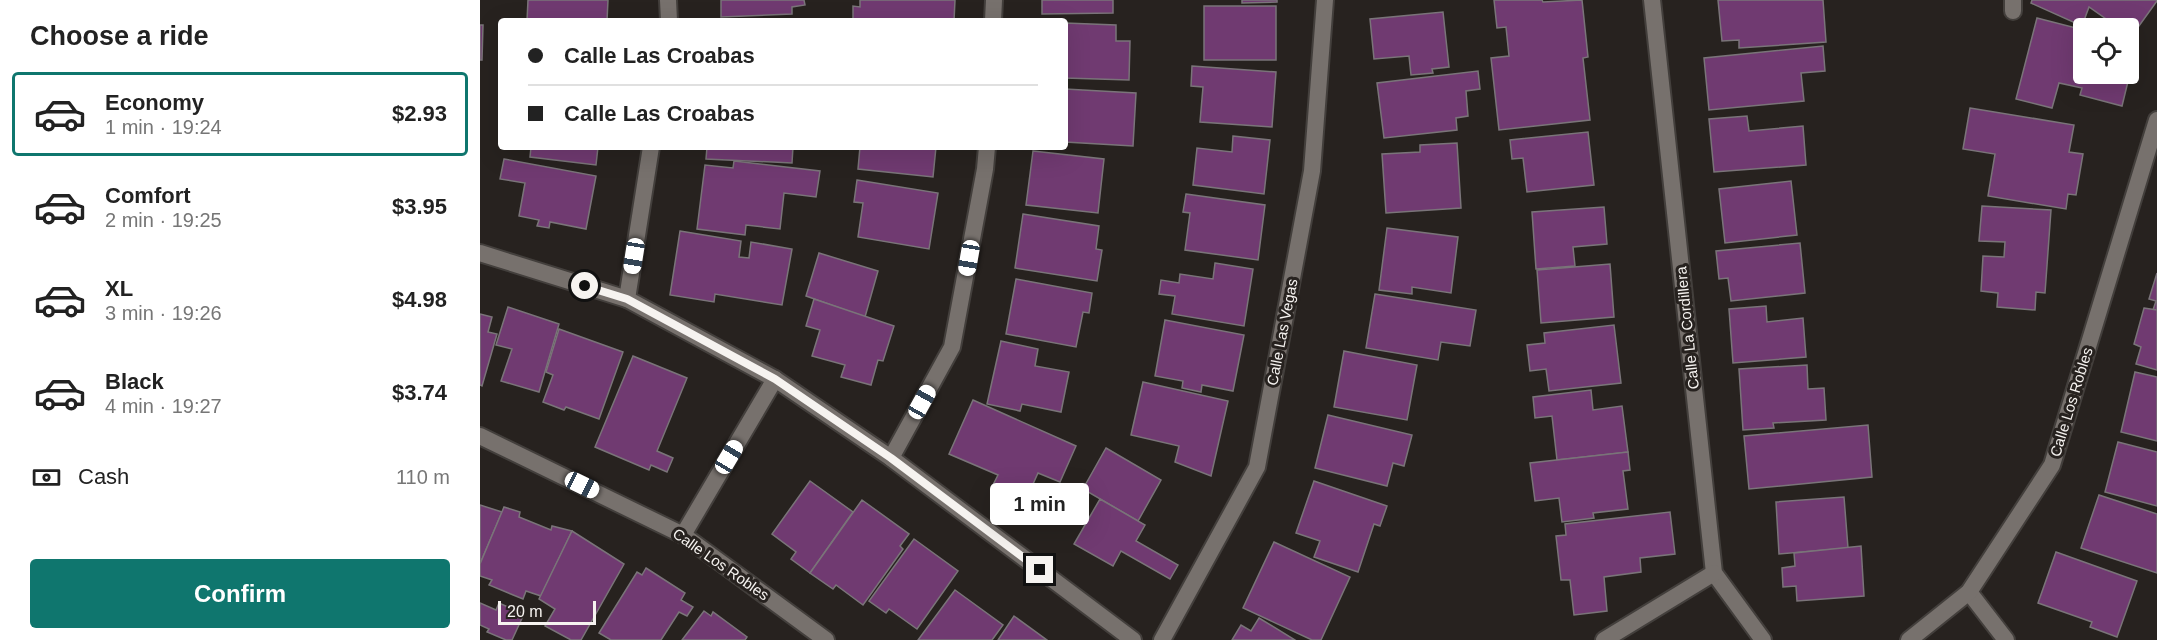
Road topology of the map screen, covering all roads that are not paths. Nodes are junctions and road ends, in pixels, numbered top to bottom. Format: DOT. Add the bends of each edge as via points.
graph roads {
  1 [pos="668,0"];
  2 [pos="994,0"];
  3 [pos="1325,0"];
  4 [pos="1652,0"];
  5 [pos="669,18"];
  6 [pos="993,18"];
  7 [pos="2157,120"];
  8 [pos="651,150"];
  9 [pos="987,150"];
  10 [pos="480,253"];
  11 [pos="627,299"];
  12 [pos="775,379"];
  13 [pos="480,436"];
  14 [pos="891,458"];
  15 [pos="684,535"];
  16 [pos="1713,573"];
  17 [pos="1969,592"];
  18 [pos="826,640"];
  19 [pos="1133,640"];
  20 [pos="1162,640"];
  21 [pos="1604,640"];
  22 [pos="1763,640"];
  23 [pos="1909,640"];
  24 [pos="2006,640"];
  1 -- 5 [label="street"];
  2 -- 6 [label="street"];
  3 -- 20 [label="street, Calle Las Vegas" via="1312,171 1257,467"];
  4 -- 16 [label="street, Calle La Cordillera"];
  7 -- 17 [label="street, Calle Los Robles" via="2052,465"];
  8 -- 11 [label="street"];
  9 -- 14 [label="street" via="952,347"];
  10 -- 11 [label="street"];
  11 -- 12 [label="street"];
  12 -- 14 [label="street"];
  12 -- 15 [label="street"];
  13 -- 15 [label="street, Calle Los Robles"];
  14 -- 19 [label="street"];
  15 -- 18 [label="street, Calle Los Robles"];
  16 -- 21 [label="street"];
  16 -- 22 [label="street"];
  17 -- 23 [label="street, Calle Los Robles"];
  17 -- 24 [label="street"];
}
